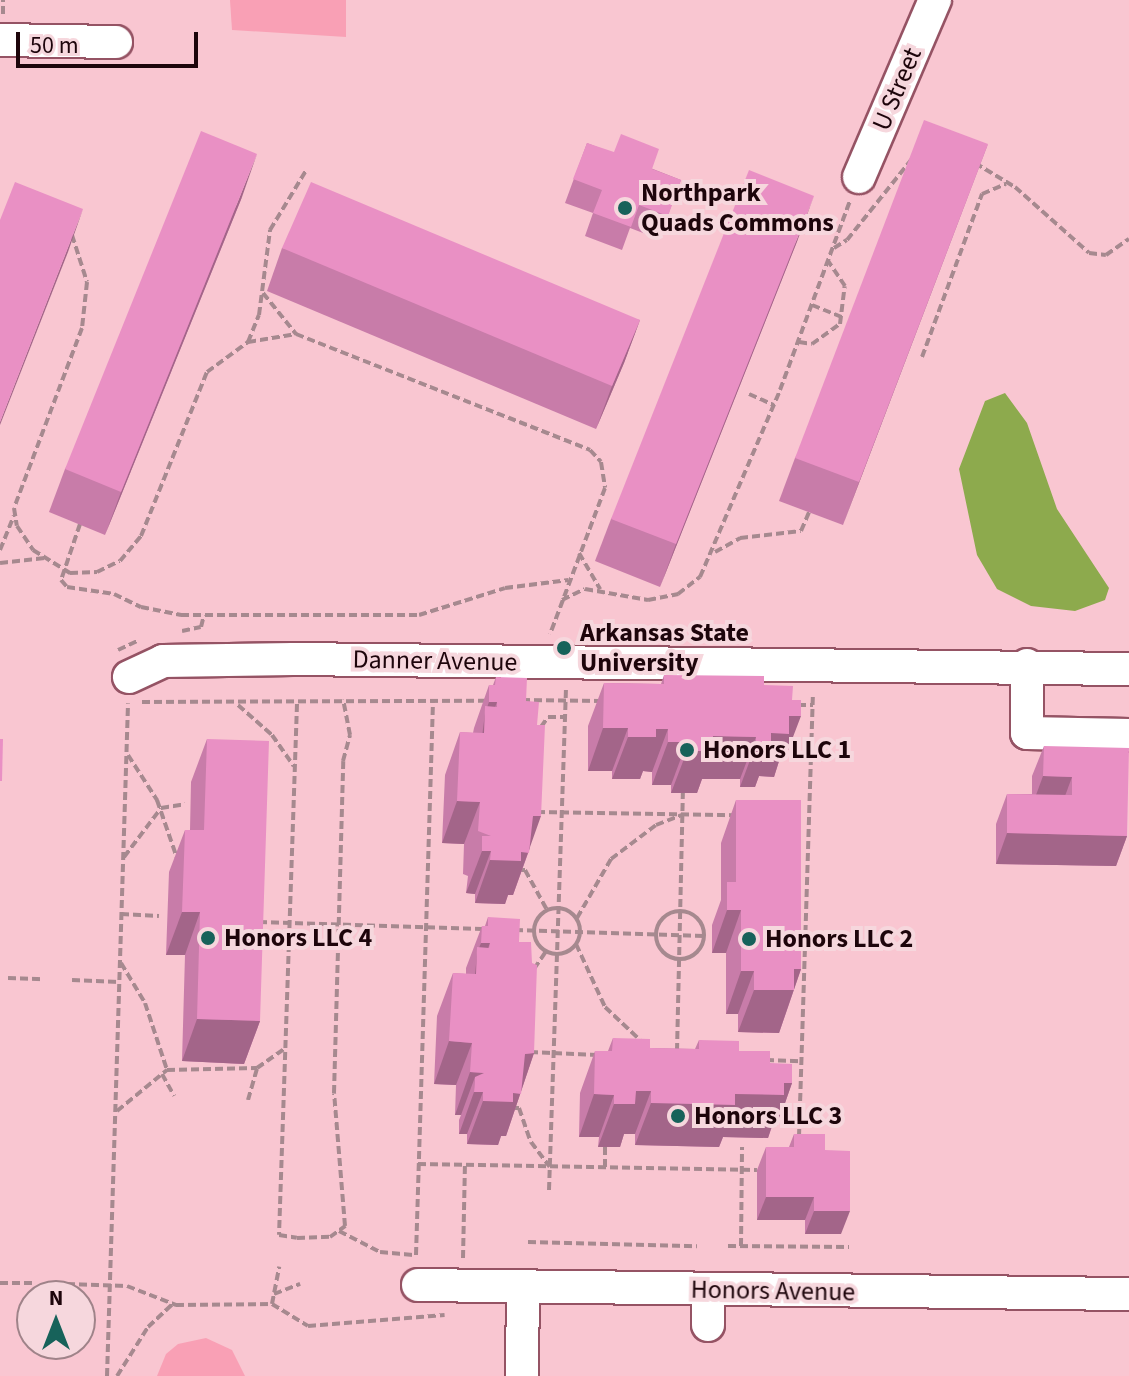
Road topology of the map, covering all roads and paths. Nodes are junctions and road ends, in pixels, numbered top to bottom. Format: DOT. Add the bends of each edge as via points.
graph roads {
  1 [pos="935,0"];
  2 [pos="0,40"];
  3 [pos="116,42"];
  4 [pos="917,154"];
  5 [pos="962,159"];
  6 [pos="307,169"];
  7 [pos="859,177"];
  8 [pos="1009,183"];
  9 [pos="67,220"];
  10 [pos="1129,239"];
  11 [pos="832,249"];
  12 [pos="828,261"];
  13 [pos="262,292"];
  14 [pos="812,305"];
  15 [pos="842,317"];
  16 [pos="296,334"];
  17 [pos="248,342"];
  18 [pos="798,342"];
  19 [pos="922,357"];
  20 [pos="749,394"];
  21 [pos="774,405"];
  22 [pos="809,512"];
  23 [pos="15,515"];
  24 [pos="80,524"];
  25 [pos="0,550"];
  26 [pos="578,551"];
  27 [pos="713,553"];
  28 [pos="45,558"];
  29 [pos="0,563"];
  30 [pos="64,570"];
  31 [pos="568,580"];
  32 [pos="600,589"];
  33 [pos="562,600"];
  34 [pos="554,663"];
  35 [pos="814,664"];
  36 [pos="1027,665"];
  37 [pos="1129,669"];
  38 [pos="128,690"];
  39 [pos="343,700"];
  40 [pos="566,700"];
  41 [pos="492,701"];
  42 [pos="507,701"];
  43 [pos="612,701"];
  44 [pos="433,702"];
  45 [pos="236,704"];
  46 [pos="297,704"];
  47 [pos="782,704"];
  48 [pos="813,705"];
  49 [pos="565,717"];
  50 [pos="538,733"];
  51 [pos="1129,735"];
  52 [pos="126,753"];
  53 [pos="295,769"];
  54 [pos="683,793"];
  55 [pos="185,804"];
  56 [pos="161,808"];
  57 [pos="562,810"];
  58 [pos="527,812"];
  59 [pos="685,814"];
  60 [pos="747,815"];
  61 [pos="794,816"];
  62 [pos="810,816"];
  63 [pos="123,860"];
  64 [pos="179,870"];
  65 [pos="517,870"];
  66 [pos="559,908"];
  67 [pos="547,910"];
  68 [pos="681,911"];
  69 [pos="121,914"];
  70 [pos="159,916"];
  71 [pos="577,918"];
  72 [pos="249,921"];
  73 [pos="290,922"];
  74 [pos="338,924"];
  75 [pos="426,927"];
  76 [pos="488,929"];
  77 [pos="503,929"];
  78 [pos="534,930"];
  79 [pos="558,931"];
  80 [pos="580,932"];
  81 [pos="656,934"];
  82 [pos="681,935"];
  83 [pos="704,936"];
  84 [pos="576,944"];
  85 [pos="546,951"];
  86 [pos="558,954"];
  87 [pos="680,959"];
  88 [pos="120,961"];
  89 [pos="530,974"];
  90 [pos="8,978"];
  91 [pos="44,979"];
  92 [pos="72,980"];
  93 [pos="119,982"];
  94 [pos="646,1045"];
  95 [pos="286,1048"];
  96 [pos="520,1051"];
  97 [pos="555,1053"];
  98 [pos="667,1053"];
  99 [pos="603,1055"];
  100 [pos="755,1060"];
  101 [pos="801,1061"];
  102 [pos="257,1068"];
  103 [pos="165,1072"];
  104 [pos="174,1096"];
  105 [pos="248,1100"];
  106 [pos="509,1108"];
  107 [pos="115,1113"];
  108 [pos="799,1141"];
  109 [pos="605,1147"];
  110 [pos="742,1147"];
  111 [pos="418,1164"];
  112 [pos="465,1165"];
  113 [pos="550,1167"];
  114 [pos="605,1169"];
  115 [pos="757,1170"];
  116 [pos="742,1172"];
  117 [pos="549,1190"];
  118 [pos="339,1231"];
  119 [pos="528,1242"];
  120 [pos="697,1246"];
  121 [pos="728,1246"];
  122 [pos="741,1246"];
  123 [pos="849,1247"];
  124 [pos="380,1252"];
  125 [pos="463,1258"];
  126 [pos="279,1267"];
  127 [pos="417,1270"];
  128 [pos="300,1284"];
  129 [pos="96,1285"];
  130 [pos="110,1286"];
  131 [pos="523,1287"];
  132 [pos="708,1290"];
  133 [pos="274,1294"];
  134 [pos="1129,1294"];
  135 [pos="173,1304"];
  136 [pos="272,1304"];
  137 [pos="448,1315"];
  138 [pos="708,1325"];
  139 [pos="107,1376"];
  140 [pos="117,1376"];
  141 [pos="522,1376"];
  1 -- 7 [label="street, U Street"];
  2 -- 3 [label="street"];
  4 -- 11 [label="path" via="847,240"];
  5 -- 8 [label="path"];
  6 -- 13 [label="path" via="270,230"];
  7 -- 11 [label="path"];
  8 -- 10 [label="path" via="1089,253 1106,255"];
  8 -- 19 [label="path" via="982,194"];
  9 -- 23 [label="path" via="87,282 82,328"];
  11 -- 12 [label="path"];
  12 -- 14 [label="path"];
  12 -- 15 [label="path" via="845,286"];
  13 -- 16 [label="path"];
  13 -- 17 [label="path"];
  14 -- 15 [label="path"];
  14 -- 18 [label="path"];
  15 -- 18 [label="path" via="826,337 812,344"];
  16 -- 17 [label="path"];
  16 -- 26 [label="path" via="590,450 601,462 605,488"];
  17 -- 30 [label="path" via="207,372 141,536 120,561 97,572"];
  18 -- 21 [label="path"];
  20 -- 21 [label="path"];
  21 -- 27 [label="path"];
  22 -- 27 [label="path" via="801,531 740,538"];
  23 -- 25 [label="path"];
  23 -- 28 [label="path" via="33,550"];
  24 -- 30 [label="path"];
  26 -- 31 [label="path"];
  26 -- 32 [label="path"];
  27 -- 32 [label="path" via="700,577 678,594 648,600"];
  28 -- 29 [label="path"];
  28 -- 30 [label="path"];
  30 -- 31 [label="path" via="61,580 67,587 114,594 141,607 181,615 419,615 505,588"];
  31 -- 33 [label="path"];
  32 -- 33 [label="path" via="585,589"];
  33 -- 34 [label="path"];
  34 -- 35 [label="street, Danner Avenue"];
  34 -- 38 [label="street, Danner Avenue" via="163,661"];
  34 -- 40 [label="path"];
  35 -- 36 [label="street, Danner Avenue"];
  35 -- 48 [label="path"];
  36 -- 37 [label="street, Danner Avenue"];
  36 -- 51 [label="street" via="1027,733"];
  38 -- 45 [label="path"];
  38 -- 52 [label="path"];
  39 -- 44 [label="path"];
  39 -- 46 [label="path"];
  39 -- 74 [label="path" via="350,735 343,761"];
  40 -- 42 [label="path"];
  40 -- 43 [label="path"];
  40 -- 49 [label="path"];
  41 -- 44 [label="path"];
  44 -- 75 [label="path"];
  45 -- 46 [label="path"];
  45 -- 53 [label="path" via="272,735"];
  46 -- 53 [label="path"];
  47 -- 48 [label="path"];
  48 -- 62 [label="path"];
  49 -- 50 [label="path" via="548,717"];
  49 -- 57 [label="path"];
  52 -- 56 [label="path"];
  52 -- 63 [label="path"];
  53 -- 73 [label="path"];
  54 -- 59 [label="path"];
  55 -- 56 [label="path"];
  56 -- 63 [label="path"];
  56 -- 64 [label="path" via="175,840"];
  57 -- 58 [label="path"];
  57 -- 59 [label="path"];
  57 -- 66 [label="path"];
  59 -- 60 [label="path"];
  59 -- 68 [label="path"];
  59 -- 71 [label="path" via="656,825 611,859"];
  61 -- 62 [label="path"];
  62 -- 101 [label="path"];
  63 -- 69 [label="path"];
  65 -- 67 [label="path" via="525,870"];
  66 -- 67 [label="path"];
  66 -- 71 [label="path"];
  66 -- 79 [label="path"];
  67 -- 78 [label="path"];
  68 -- 81 [label="path" via="667,915"];
  68 -- 82 [label="path"];
  68 -- 83 [label="path" via="700,922"];
  69 -- 70 [label="path"];
  69 -- 88 [label="path"];
  71 -- 80 [label="path"];
  72 -- 73 [label="path"];
  73 -- 74 [label="path"];
  73 -- 95 [label="path"];
  74 -- 75 [label="path"];
  74 -- 118 [label="path" via="334,1093 345,1226"];
  75 -- 76 [label="path"];
  75 -- 111 [label="path"];
  77 -- 78 [label="path"];
  78 -- 79 [label="path"];
  78 -- 85 [label="path"];
  79 -- 80 [label="path"];
  79 -- 86 [label="path"];
  80 -- 81 [label="path"];
  80 -- 84 [label="path"];
  81 -- 82 [label="path"];
  81 -- 87 [label="path" via="666,954"];
  82 -- 83 [label="path"];
  82 -- 87 [label="path"];
  83 -- 87 [label="path" via="694,955"];
  84 -- 86 [label="path"];
  84 -- 94 [label="path" via="605,1007"];
  85 -- 86 [label="path"];
  85 -- 89 [label="path"];
  86 -- 97 [label="path"];
  87 -- 98 [label="path" via="677,1058"];
  88 -- 93 [label="path"];
  88 -- 103 [label="path" via="145,1003"];
  90 -- 91 [label="path"];
  92 -- 93 [label="path"];
  93 -- 107 [label="path"];
  95 -- 102 [label="path"];
  95 -- 118 [label="path" via="279,1235 330,1237"];
  96 -- 97 [label="path"];
  97 -- 99 [label="path"];
  97 -- 113 [label="path"];
  100 -- 101 [label="path"];
  101 -- 108 [label="path"];
  102 -- 103 [label="path"];
  102 -- 105 [label="path"];
  103 -- 104 [label="path"];
  103 -- 107 [label="path"];
  106 -- 113 [label="path" via="519,1108 531,1142"];
  107 -- 130 [label="path"];
  109 -- 114 [label="path"];
  110 -- 116 [label="path"];
  111 -- 112 [label="path"];
  111 -- 127 [label="path"];
  112 -- 113 [label="path"];
  112 -- 125 [label="path"];
  113 -- 114 [label="path"];
  113 -- 117 [label="path"];
  114 -- 116 [label="path"];
  115 -- 116 [label="path"];
  116 -- 122 [label="path"];
  118 -- 124 [label="path"];
  119 -- 120 [label="path"];
  121 -- 122 [label="path"];
  122 -- 123 [label="path"];
  126 -- 133 [label="path"];
  127 -- 131 [label="street, Honors Avenue"];
  128 -- 133 [label="path"];
  129 -- 130 [label="path"];
  130 -- 135 [label="path" via="127,1286"];
  130 -- 139 [label="path"];
  131 -- 132 [label="street, Honors Avenue"];
  131 -- 141 [label="street"];
  132 -- 134 [label="street, Honors Avenue"];
  132 -- 138 [label="street"];
  133 -- 136 [label="path"];
  135 -- 136 [label="path"];
  135 -- 140 [label="path" via="148,1327"];
  136 -- 137 [label="path" via="308,1326"];
}
